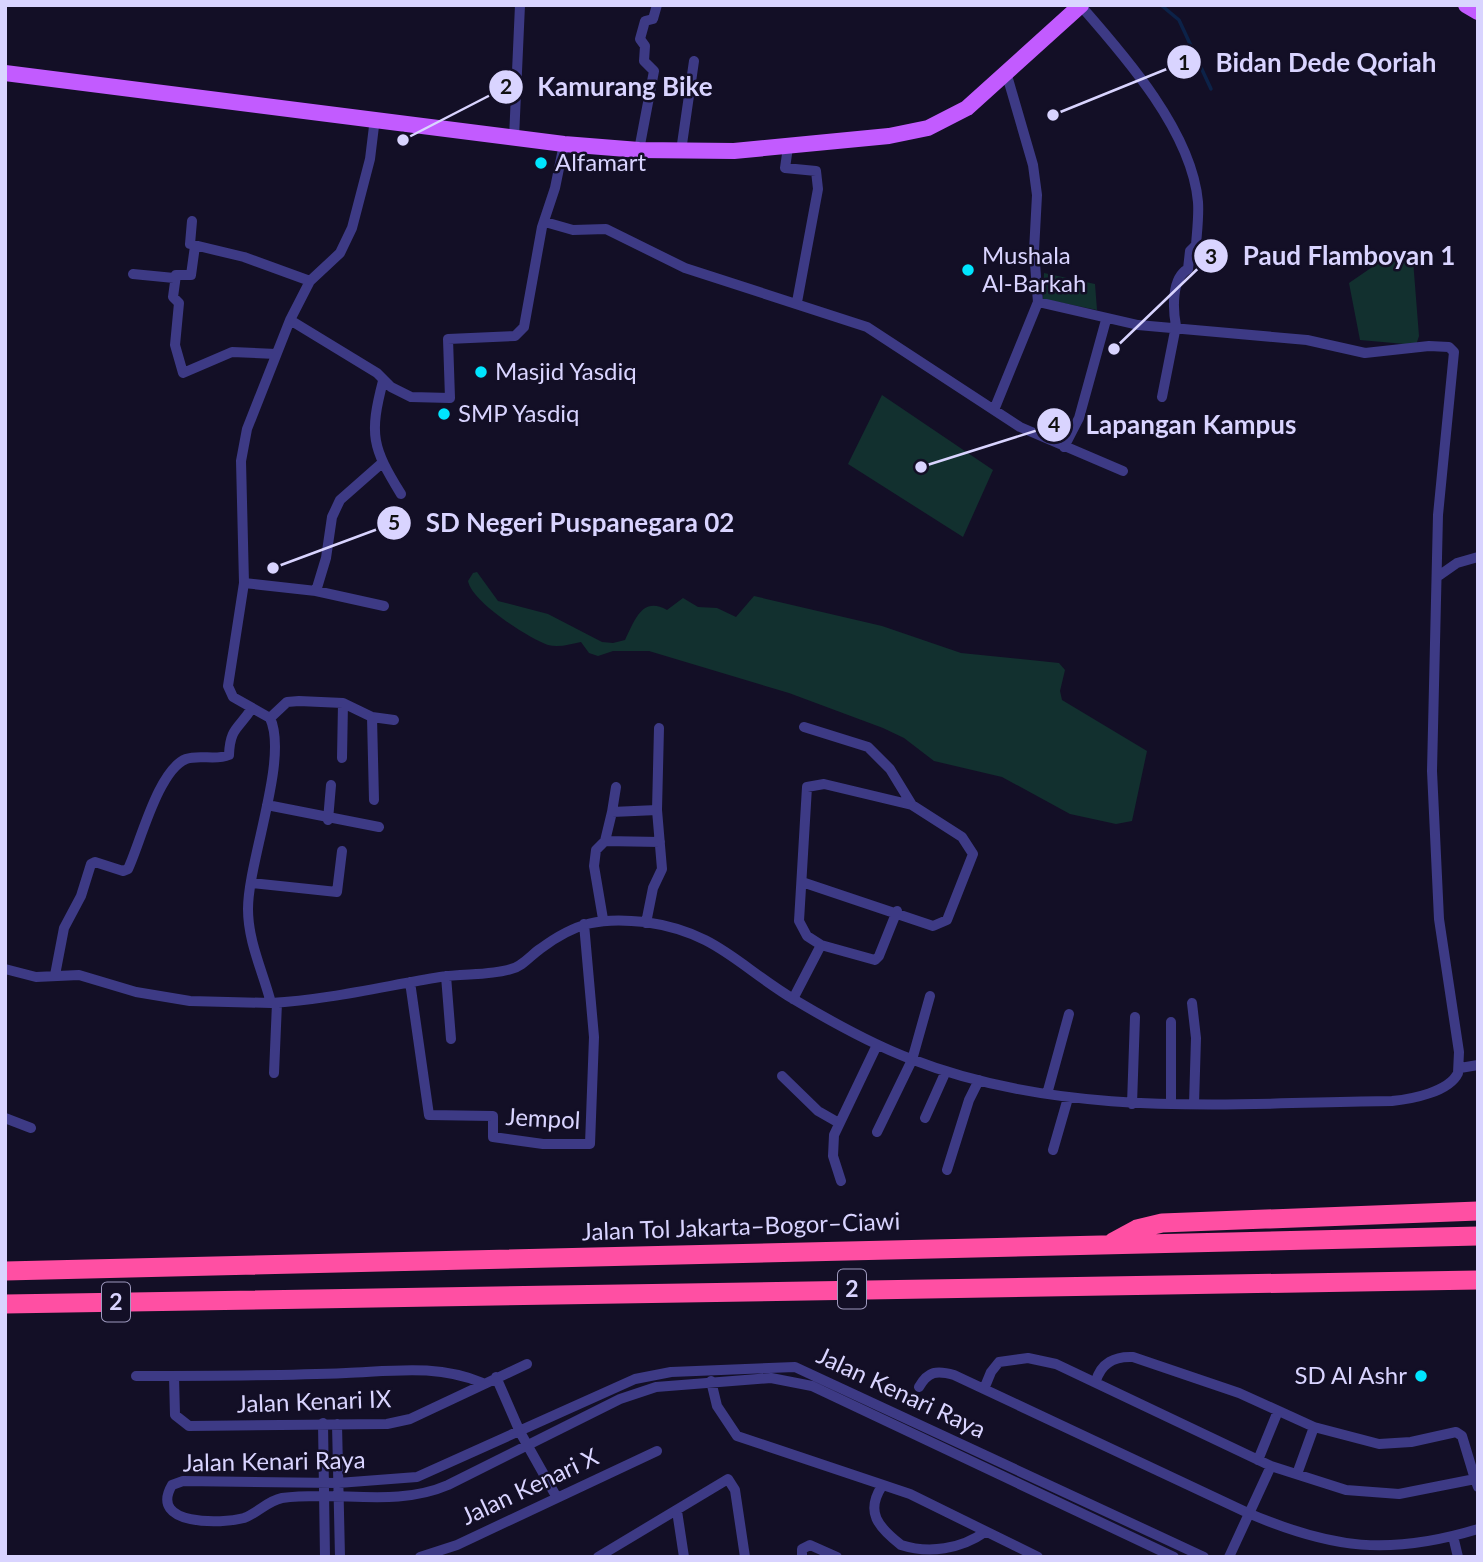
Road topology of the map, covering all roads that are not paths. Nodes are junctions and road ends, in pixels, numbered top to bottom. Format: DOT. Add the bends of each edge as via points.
graph roads {
  1 [pos="520,5"];
  2 [pos="657,5"];
  3 [pos="1466,5"];
  4 [pos="1081,6"];
  5 [pos="1478,12"];
  6 [pos="694,61"];
  7 [pos="1006,72"];
  8 [pos="5,73"];
  9 [pos="375,118"];
  10 [pos="514,138"];
  11 [pos="564,144"];
  12 [pos="788,147"];
  13 [pos="639,150"];
  14 [pos="681,151"];
  15 [pos="191,221"];
  16 [pos="545,222"];
  17 [pos="195,246"];
  18 [pos="133,274"];
  19 [pos="174,278"];
  20 [pos="310,281"];
  21 [pos="797,302"];
  22 [pos="1038,302"];
  23 [pos="290,320"];
  24 [pos="1106,320"];
  25 [pos="1176,326"];
  26 [pos="276,354"];
  27 [pos="383,381"];
  28 [pos="1162,397"];
  29 [pos="994,410"];
  30 [pos="1064,447"];
  31 [pos="382,463"];
  32 [pos="1123,471"];
  33 [pos="401,494"];
  34 [pos="1478,557"];
  35 [pos="1437,578"];
  36 [pos="244,583"];
  37 [pos="316,592"];
  38 [pos="384,606"];
  39 [pos="343,703"];
  40 [pos="253,708"];
  41 [pos="372,717"];
  42 [pos="270,718"];
  43 [pos="394,720"];
  44 [pos="804,727"];
  45 [pos="659,728"];
  46 [pos="342,758"];
  47 [pos="331,785"];
  48 [pos="616,787"];
  49 [pos="374,800"];
  50 [pos="267,805"];
  51 [pos="912,805"];
  52 [pos="657,810"];
  53 [pos="612,812"];
  54 [pos="328,820"];
  55 [pos="379,827"];
  56 [pos="605,841"];
  57 [pos="660,842"];
  58 [pos="342,851"];
  59 [pos="802,882"];
  60 [pos="251,883"];
  61 [pos="897,911"];
  62 [pos="603,919"];
  63 [pos="646,922"];
  64 [pos="584,924"];
  65 [pos="821,945"];
  66 [pos="5,969"];
  67 [pos="55,975"];
  68 [pos="446,976"];
  69 [pos="410,982"];
  70 [pos="930,996"];
  71 [pos="793,999"];
  72 [pos="274,1003"];
  73 [pos="1192,1003"];
  74 [pos="1069,1014"];
  75 [pos="1135,1017"];
  76 [pos="1171,1022"];
  77 [pos="451,1039"];
  78 [pos="877,1045"];
  79 [pos="912,1060"];
  80 [pos="1478,1065"];
  81 [pos="1460,1068"];
  82 [pos="946,1071"];
  83 [pos="274,1073"];
  84 [pos="782,1076"];
  85 [pos="979,1080"];
  86 [pos="1047,1094"];
  87 [pos="1068,1098"];
  88 [pos="1132,1104"];
  89 [pos="1171,1104"];
  90 [pos="1194,1104"];
  91 [pos="5,1118"];
  92 [pos="925,1118"];
  93 [pos="839,1123"];
  94 [pos="31,1128"];
  95 [pos="877,1132"];
  96 [pos="1053,1150"];
  97 [pos="947,1170"];
  98 [pos="841,1181"];
  99 [pos="1478,1211"];
  100 [pos="1478,1236"];
  101 [pos="1109,1244"];
  102 [pos="5,1271"];
  103 [pos="1478,1280"];
  104 [pos="5,1304"];
  105 [pos="527,1364"];
  106 [pos="726,1374"];
  107 [pos="174,1376"];
  108 [pos="136,1377"];
  109 [pos="496,1377"];
  110 [pos="711,1381"];
  111 [pos="1096,1381"];
  112 [pos="483,1383"];
  113 [pos="919,1387"];
  114 [pos="832,1389"];
  115 [pos="984,1390"];
  116 [pos="1278,1411"];
  117 [pos="323,1423"];
  118 [pos="337,1424"];
  119 [pos="1314,1427"];
  120 [pos="520,1432"];
  121 [pos="528,1446"];
  122 [pos="657,1451"];
  123 [pos="1258,1460"];
  124 [pos="1271,1466"];
  125 [pos="1297,1474"];
  126 [pos="324,1483"];
  127 [pos="338,1483"];
  128 [pos="1477,1483"];
  129 [pos="882,1486"];
  130 [pos="556,1496"];
  131 [pos="324,1498"];
  132 [pos="339,1498"];
  133 [pos="1086,1501"];
  134 [pos="677,1511"];
  135 [pos="1082,1512"];
  136 [pos="1248,1513"];
  137 [pos="1478,1529"];
  138 [pos="985,1532"];
  139 [pos="1453,1536"];
  140 [pos="616,1553"];
  141 [pos="327,1557"];
  142 [pos="340,1557"];
  143 [pos="420,1557"];
  144 [pos="598,1557"];
  145 [pos="684,1557"];
  146 [pos="745,1557"];
  147 [pos="802,1557"];
  148 [pos="837,1557"];
  149 [pos="1038,1557"];
  150 [pos="1174,1557"];
  151 [pos="1204,1557"];
  152 [pos="1228,1557"];
  153 [pos="1458,1557"];
  1 -- 10 [label="street"];
  2 -- 13 [label="street" via="653,19 645,21 640,39 645,46 644,61 654,73"];
  3 -- 5 [label="main road"];
  4 -- 7 [label="main road"];
  4 -- 25 [label="street" via="1124,54 1185,154 1198,201 1196,245 1177,284"];
  6 -- 14 [label="street"];
  7 -- 12 [label="main road" via="967,108 937,125"];
  7 -- 22 [label="street" via="1033,165"];
  8 -- 9 [label="main road"];
  9 -- 10 [label="main road"];
  9 -- 20 [label="street" via="352,228 340,253"];
  10 -- 11 [label="main road"];
  11 -- 13 [label="main road"];
  11 -- 16 [label="street"];
  12 -- 14 [label="main road"];
  12 -- 21 [label="street" via="785,168 816,171 818,189"];
  13 -- 14 [label="main road"];
  15 -- 17 [label="street" via="190,242"];
  16 -- 21 [label="street" via="573,230 606,229 685,268"];
  16 -- 27 [label="street" via="519,333 448,339 452,394 448,400 411,397"];
  17 -- 19 [label="street" via="191,275"];
  17 -- 20 [label="street"];
  18 -- 19 [label="street"];
  19 -- 26 [label="street" via="173,297 179,303 175,350 183,373 221,355"];
  20 -- 23 [label="street"];
  21 -- 29 [label="street" via="867,327"];
  22 -- 24 [label="street"];
  22 -- 29 [label="street"];
  23 -- 26 [label="street"];
  23 -- 27 [label="street"];
  24 -- 25 [label="street"];
  24 -- 30 [label="street" via="1079,418"];
  25 -- 28 [label="street"];
  25 -- 35 [label="street" via="1307,340 1365,353 1429,346 1452,349"];
  26 -- 36 [label="street" via="247,429 241,461"];
  27 -- 31 [label="street" via="373,431"];
  29 -- 30 [label="street"];
  30 -- 32 [label="street"];
  31 -- 33 [label="street"];
  31 -- 37 [label="street" via="340,500"];
  34 -- 35 [label="street" via="1457,563"];
  35 -- 81 [label="street" via="1432,688 1436,864"];
  36 -- 37 [label="street"];
  36 -- 40 [label="street" via="228,686 233,697"];
  37 -- 38 [label="street"];
  39 -- 41 [label="street"];
  39 -- 42 [label="street" via="292,701"];
  39 -- 46 [label="street"];
  40 -- 42 [label="street"];
  40 -- 67 [label="street" via="235,726 229,755 181,761 159,789 128,869 91,864 64,928"];
  41 -- 43 [label="street"];
  41 -- 49 [label="street"];
  42 -- 50 [label="street" via="275,743"];
  44 -- 51 [label="street" via="868,747 890,769"];
  45 -- 52 [label="street"];
  47 -- 54 [label="street"];
  48 -- 53 [label="street"];
  50 -- 54 [label="street"];
  50 -- 60 [label="street"];
  51 -- 59 [label="street" via="824,783 807,787"];
  51 -- 61 [label="street" via="962,838 972,860 947,920 933,926"];
  52 -- 53 [label="street"];
  52 -- 57 [label="street"];
  53 -- 56 [label="street"];
  54 -- 55 [label="street"];
  56 -- 57 [label="street"];
  56 -- 62 [label="street" via="596,850 594,866"];
  57 -- 63 [label="street" via="662,869"];
  58 -- 60 [label="street" via="337,892"];
  59 -- 61 [label="street"];
  59 -- 65 [label="street" via="799,922 811,940"];
  60 -- 72 [label="street" via="248,924"];
  61 -- 65 [label="street" via="875,960"];
  62 -- 63 [label="street"];
  62 -- 64 [label="street"];
  63 -- 71 [label="street" via="709,940"];
  64 -- 68 [label="street" via="552,940 516,968"];
  64 -- 69 [label="street, Jempol" via="594,1037 590,1144 493,1137 493,1116 429,1115"];
  65 -- 71 [label="street"];
  66 -- 67 [label="street" via="36,977"];
  67 -- 72 [label="street" via="79,975 136,992 190,1001"];
  68 -- 69 [label="street"];
  68 -- 77 [label="street"];
  69 -- 72 [label="street"];
  70 -- 79 [label="street"];
  71 -- 78 [label="street"];
  72 -- 83 [label="street"];
  73 -- 90 [label="street"];
  74 -- 86 [label="street"];
  75 -- 88 [label="street"];
  76 -- 89 [label="street"];
  78 -- 79 [label="street"];
  78 -- 93 [label="street"];
  79 -- 82 [label="street"];
  79 -- 95 [label="street"];
  80 -- 81 [label="street"];
  81 -- 90 [label="street" via="1454,1080 1405,1100"];
  82 -- 85 [label="street"];
  82 -- 92 [label="street"];
  84 -- 93 [label="street" via="818,1111"];
  85 -- 86 [label="street"];
  85 -- 97 [label="street"];
  86 -- 87 [label="street"];
  87 -- 88 [label="street"];
  87 -- 96 [label="street"];
  88 -- 89 [label="street"];
  89 -- 90 [label="street"];
  91 -- 94 [label="street"];
  93 -- 98 [label="street" via="834,1156"];
  99 -- 101 [label="highway" via="1163,1223 1137,1229"];
  100 -- 101 [label="highway, Jalan Tol Jakarta–Bogor–Ciawi / 2"];
  101 -- 102 [label="highway, Jalan Tol Jakarta–Bogor–Ciawi / 2"];
  103 -- 104 [label="highway, 2"];
  105 -- 109 [label="street, Jalan Kenari IX"];
  106 -- 110 [label="street, Jalan Kenari Raya"];
  106 -- 114 [label="street, Jalan Kenari Raya"];
  106 -- 120 [label="street, Jalan Kenari Raya" via="671,1372 635,1379"];
  107 -- 108 [label="street"];
  107 -- 112 [label="street" via="420,1369 461,1374"];
  107 -- 117 [label="street, Jalan Kenari IX" via="173,1404 182,1424"];
  109 -- 112 [label="street, Jalan Kenari IX"];
  109 -- 120 [label="street"];
  110 -- 121 [label="street, Jalan Kenari Raya" via="635,1393"];
  110 -- 129 [label="street" via="717,1406 737,1436"];
  111 -- 115 [label="street" via="1042,1359 1028,1358 996,1364"];
  111 -- 116 [label="street" via="1099,1370 1108,1363 1133,1357"];
  111 -- 123 [label="street"];
  112 -- 118 [label="street, Jalan Kenari IX" via="398,1422"];
  113 -- 115 [label="street" via="928,1374 941,1371"];
  114 -- 133 [label="street, Jalan Kenari Raya"];
  114 -- 135 [label="street, Jalan Kenari Raya"];
  115 -- 136 [label="street"];
  116 -- 119 [label="street"];
  116 -- 123 [label="street"];
  117 -- 118 [label="street, Jalan Kenari IX"];
  117 -- 126 [label="street"];
  118 -- 127 [label="street"];
  119 -- 125 [label="street"];
  119 -- 128 [label="street" via="1379,1444 1456,1432 1462,1436"];
  120 -- 121 [label="street"];
  120 -- 127 [label="street, Jalan Kenari Raya" via="424,1475"];
  121 -- 130 [label="street"];
  121 -- 132 [label="street, Jalan Kenari Raya" via="416,1496"];
  122 -- 130 [label="street, Jalan Kenari X"];
  123 -- 124 [label="street"];
  124 -- 125 [label="street"];
  124 -- 136 [label="street"];
  125 -- 128 [label="street" via="1371,1494"];
  126 -- 127 [label="street, Jalan Kenari Raya"];
  126 -- 131 [label="street"];
  126 -- 131 [label="street, Jalan Kenari Raya" via="183,1481 170,1488 168,1503 183,1519 224,1521 244,1518 283,1499"];
  127 -- 132 [label="street"];
  129 -- 138 [label="street" via="910,1494"];
  129 -- 138 [label="street" via="873,1508 901,1545 953,1548"];
  130 -- 143 [label="street, Jalan Kenari X" via="457,1545"];
  131 -- 132 [label="street, Jalan Kenari Raya"];
  131 -- 141 [label="street"];
  132 -- 142 [label="street"];
  133 -- 135 [label="street"];
  133 -- 151 [label="street, Jalan Kenari Raya"];
  134 -- 140 [label="street"];
  134 -- 145 [label="street"];
  134 -- 146 [label="street" via="723,1480 731,1481"];
  135 -- 150 [label="street, Jalan Kenari Raya"];
  136 -- 139 [label="street" via="1290,1531 1366,1547"];
  136 -- 152 [label="street"];
  137 -- 139 [label="street"];
  138 -- 149 [label="street"];
  139 -- 153 [label="street"];
  140 -- 144 [label="street"];
  147 -- 148 [label="street" via="802,1549 810,1545"];
}
